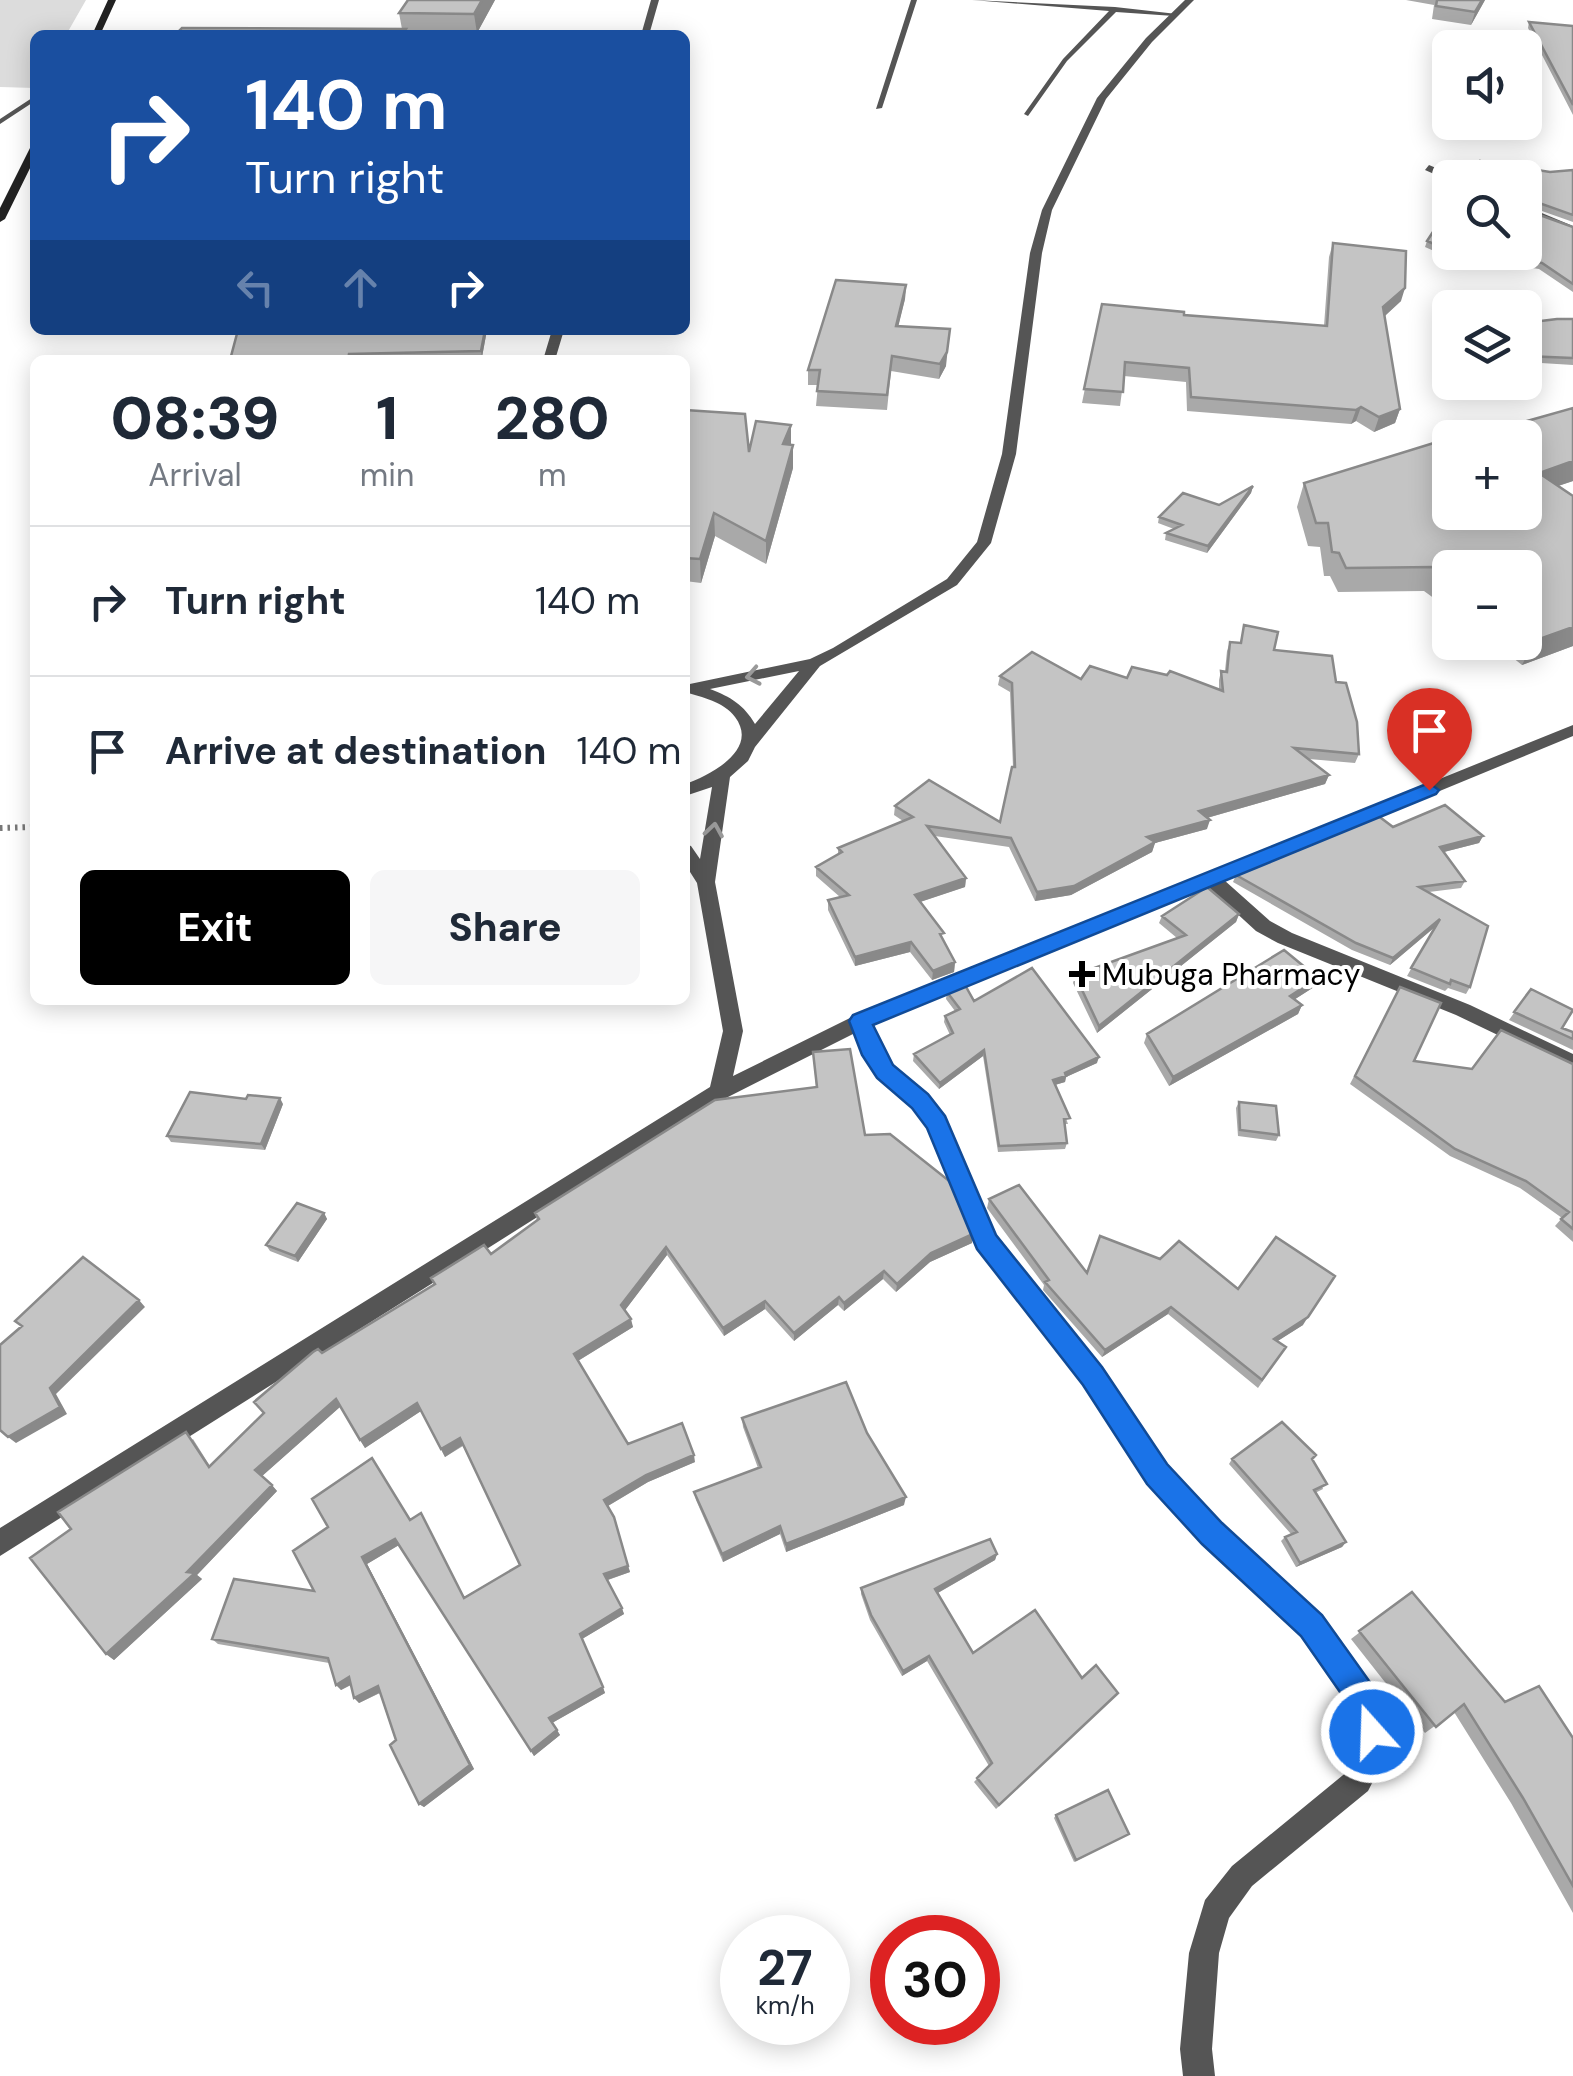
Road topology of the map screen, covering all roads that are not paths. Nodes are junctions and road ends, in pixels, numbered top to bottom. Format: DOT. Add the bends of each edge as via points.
graph roads {
  1 [pos="112,0"];
  2 [pos="655,0"];
  3 [pos="914,0"];
  4 [pos="974,0"];
  5 [pos="1190,0"];
  6 [pos="1116,9"];
  7 [pos="1174,14"];
  8 [pos="98,30"];
  9 [pos="646,30"];
  10 [pos="30,101"];
  11 [pos="878,108"];
  12 [pos="1028,114"];
  13 [pos="0,122"];
  14 [pos="30,158"];
  15 [pos="1428,168"];
  16 [pos="1432,170"];
  17 [pos="1542,216"];
  18 [pos="0,219"];
  19 [pos="1572,228"];
  20 [pos="814,663"];
  21 [pos="690,688"];
  22 [pos="690,689"];
  23 [pos="1573,730"];
  24 [pos="749,743"];
  25 [pos="722,778"];
  26 [pos="690,788"];
  27 [pos="690,858"];
  28 [pos="1212,880"];
  29 [pos="706,882"];
  30 [pos="860,1021"];
  31 [pos="1573,1063"];
  32 [pos="719,1092"];
  33 [pos="0,1542"];
  34 [pos="1199,2076"];
  1 -- 8 [label="main road"];
  2 -- 9 [label="street"];
  3 -- 11 [label="lane"];
  4 -- 6 [label="lane"];
  5 -- 7 [label="street"];
  6 -- 7 [label="lane"];
  6 -- 12 [label="lane" via="1065,60"];
  7 -- 20 [label="street" via="1102,98 1047,210 1008,454 984,543 952,582"];
  10 -- 13 [label="lane"];
  14 -- 18 [label="main road"];
  15 -- 16 [label="street"];
  17 -- 19 [label="street"];
  20 -- 21 [label="street, one-way"];
  20 -- 24 [label="street"];
  22 -- 24 [label="street" via="736,708 750,730"];
  23 -- 28 [label="street"];
  24 -- 25 [label="street"];
  25 -- 26 [label="street"];
  29 -- 25 [label="street, one-way"];
  27 -- 29 [label="street"];
  28 -- 30 [label="street"];
  28 -- 31 [label="street" via="1286,938"];
  29 -- 32 [label="street" via="732,1031"];
  30 -- 32 [label="street"];
  30 -- 34 [label="street" via="885,1071 937,1123 986,1242 1092,1376 1157,1474 1311,1626 1371,1710 1373,1754 1358,1781 1242,1876 1216,1911 1204,1953"];
  32 -- 33 [label="street"];
}
